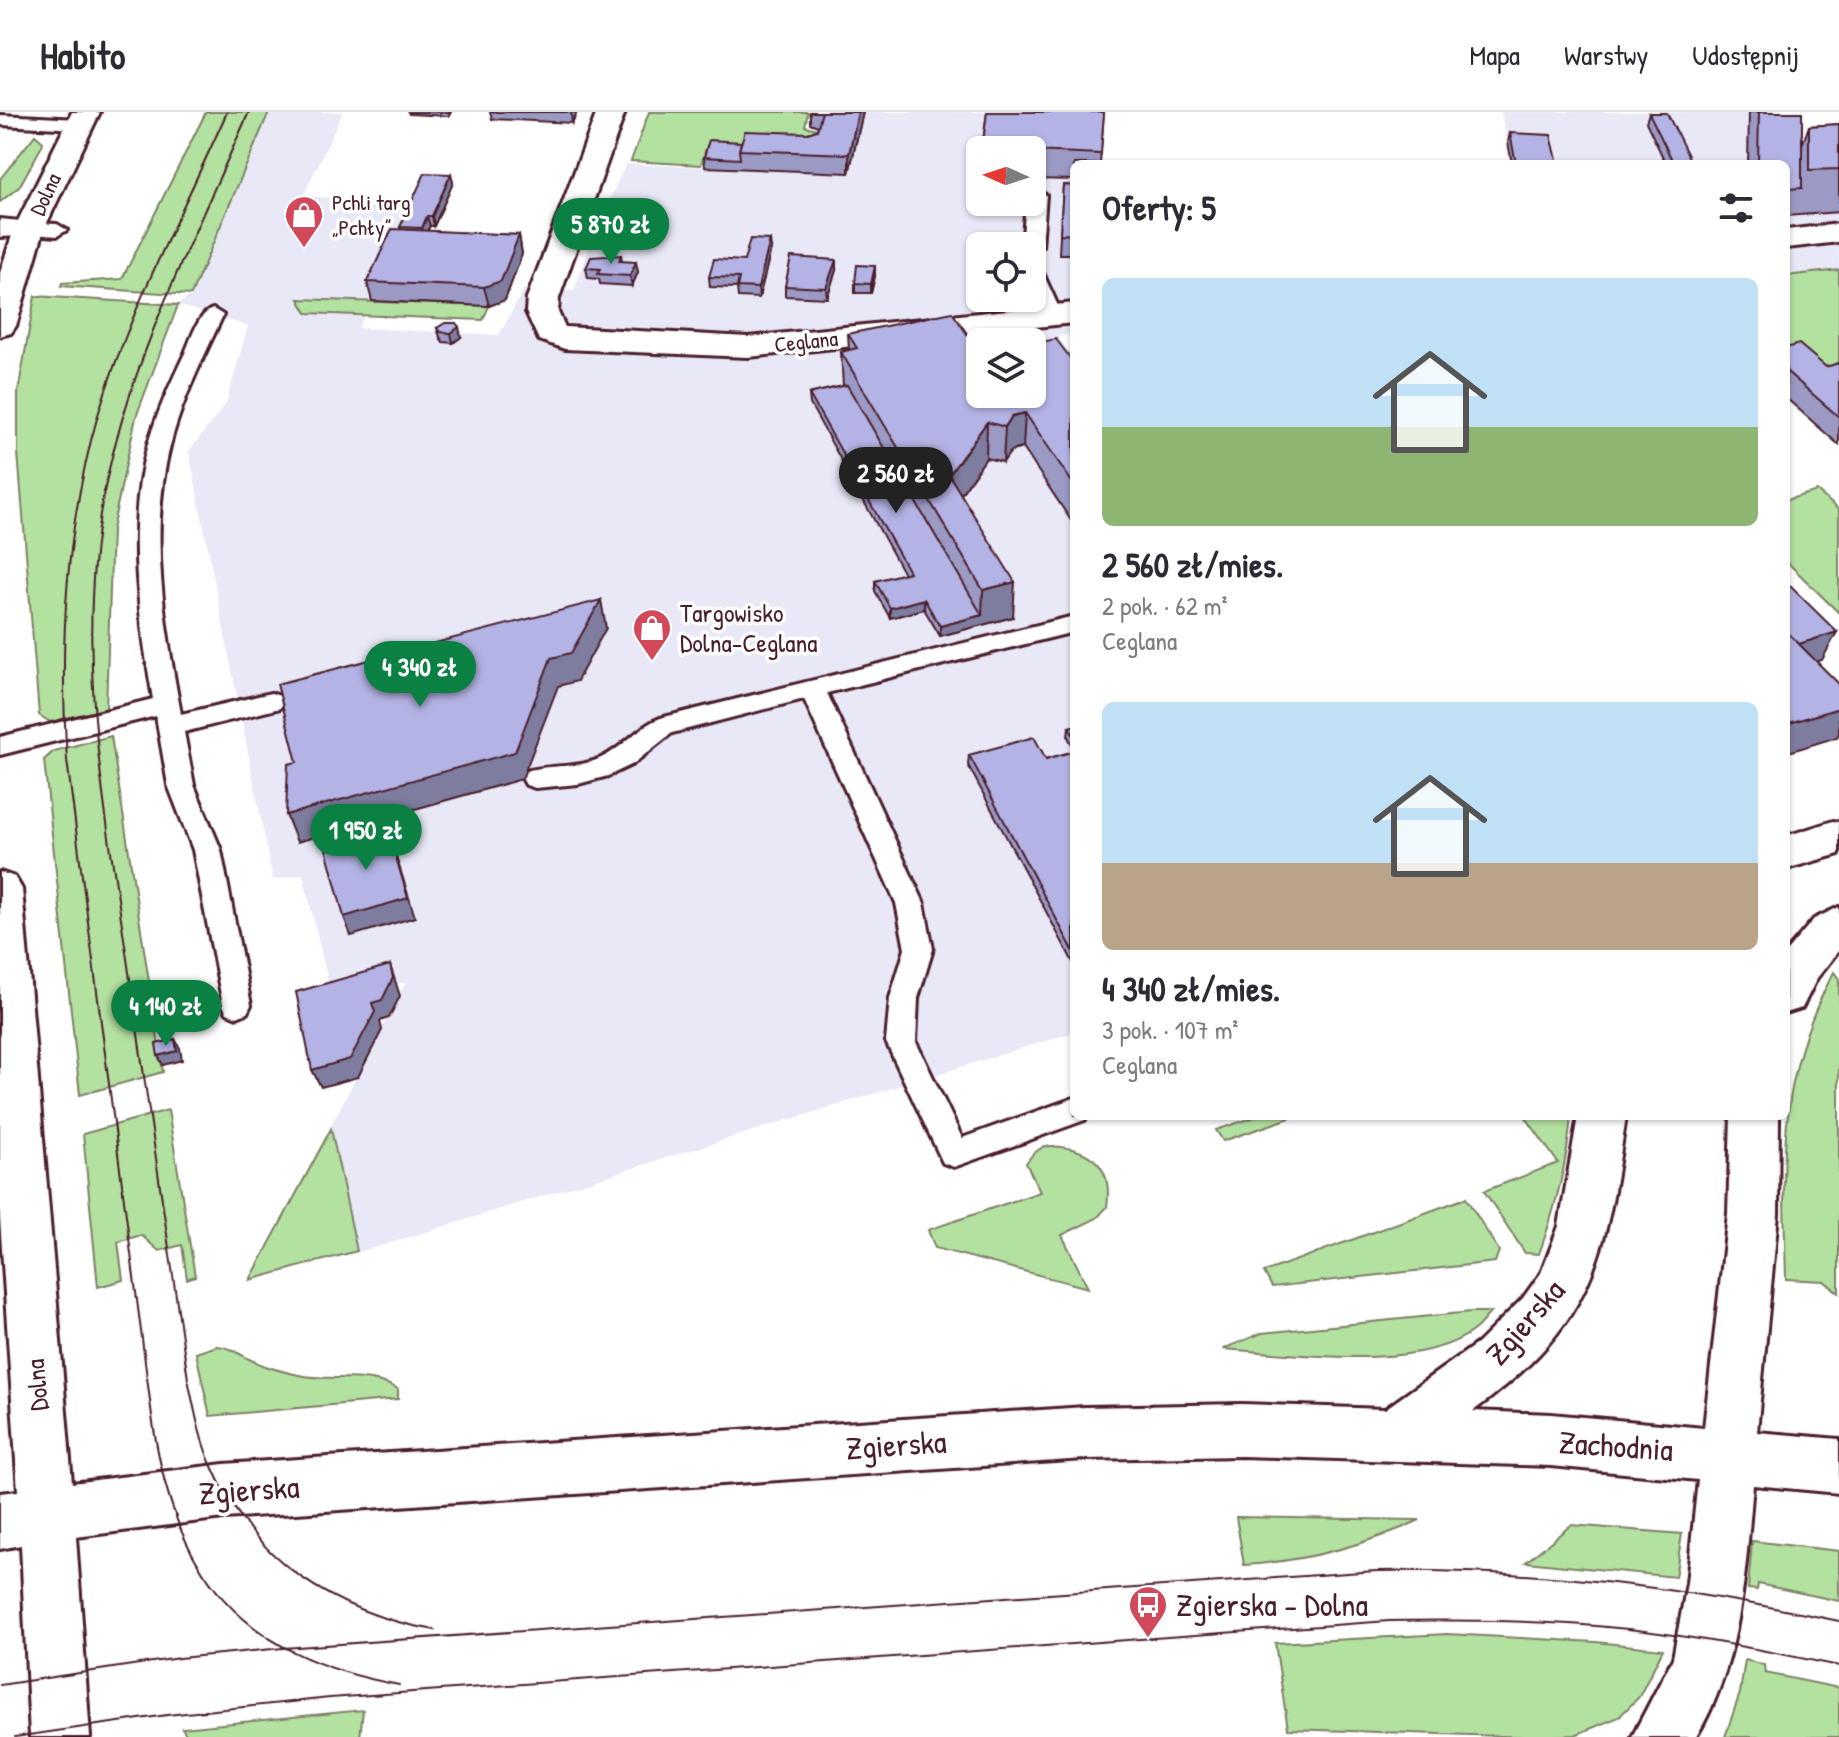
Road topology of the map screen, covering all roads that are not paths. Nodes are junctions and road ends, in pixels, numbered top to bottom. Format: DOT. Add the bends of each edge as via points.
graph roads {
  1 [pos="611,112"];
  2 [pos="82,118"];
  3 [pos="0,120"];
  4 [pos="29,229"];
  5 [pos="1839,233"];
  6 [pos="1790,239"];
  7 [pos="1046,290"];
  8 [pos="213,315"];
  9 [pos="1066,318"];
  10 [pos="0,326"];
  11 [pos="1070,625"];
  12 [pos="812,688"];
  13 [pos="271,702"];
  14 [pos="167,716"];
  15 [pos="0,746"];
  16 [pos="535,778"];
  17 [pos="1839,838"];
  18 [pos="1790,852"];
  19 [pos="0,889"];
  20 [pos="1839,924"];
  21 [pos="1790,976"];
  22 [pos="237,1005"];
  23 [pos="6,1064"];
  24 [pos="1070,1112"];
  25 [pos="1601,1120"];
  26 [pos="1755,1120"];
  27 [pos="1393,1434"];
  28 [pos="1728,1454"];
  29 [pos="1839,1466"];
  30 [pos="24,1516"];
  31 [pos="60,1737"];
  32 [pos="1662,1737"];
  1 -- 9 [label="street, Ceglana" via="543,298 542,312 551,333 565,339 717,347"];
  2 -- 3 [label="lane"];
  2 -- 4 [label="street, Dolna"];
  4 -- 10 [label="street, Dolna"];
  5 -- 6 [label="street"];
  7 -- 9 [label="lane"];
  8 -- 14 [label="lane" via="159,445 149,506 154,635"];
  11 -- 12 [label="lane"];
  12 -- 16 [label="lane" via="664,726 603,768"];
  12 -- 24 [label="lane" via="910,903 919,949 904,998 901,1042 954,1154"];
  13 -- 14 [label="lane"];
  14 -- 15 [label="lane"];
  14 -- 22 [label="lane" via="181,785 207,850"];
  17 -- 18 [label="street"];
  19 -- 23 [label="street, Dolna"];
  20 -- 21 [label="street"];
  23 -- 30 [label="street, Dolna"];
  25 -- 27 [label="street, Zgierska" via="1577,1246 1560,1288 1487,1367"];
  26 -- 28 [label="street" via="1753,1214"];
  27 -- 28 [label="street, Zachodnia"];
  27 -- 30 [label="street, Zgierska" via="1085,1433 224,1491"];
  28 -- 29 [label="street, Zachodnia"];
  28 -- 32 [label="street" via="1702,1658 1687,1697"];
  30 -- 31 [label="street, Dolna"];
}
